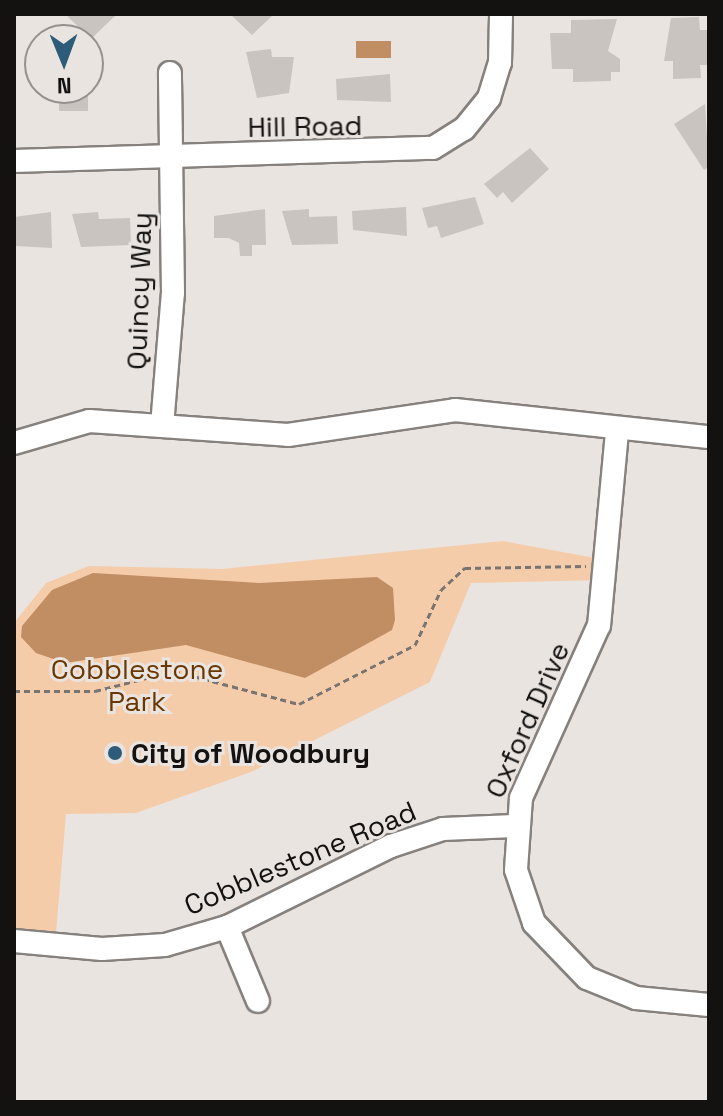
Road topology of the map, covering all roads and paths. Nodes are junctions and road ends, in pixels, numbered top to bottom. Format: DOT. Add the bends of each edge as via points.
graph roads {
  1 [pos="501,14"];
  2 [pos="170,73"];
  3 [pos="171,158"];
  4 [pos="14,161"];
  5 [pos="162,426"];
  6 [pos="617,432"];
  7 [pos="709,437"];
  8 [pos="14,443"];
  9 [pos="606,567"];
  10 [pos="14,691"];
  11 [pos="514,826"];
  12 [pos="14,888"];
  13 [pos="14,895"];
  14 [pos="227,927"];
  15 [pos="14,941"];
  16 [pos="258,1001"];
  17 [pos="709,1005"];
  1 -- 3 [label="street, Hill Road" via="500,63 489,98 464,129 433,148"];
  2 -- 3 [label="street, Quincy Way"];
  3 -- 4 [label="street, Hill Road"];
  3 -- 5 [label="street, Quincy Way" via="173,293"];
  5 -- 6 [label="street" via="288,435 486,411"];
  5 -- 8 [label="street" via="89,421"];
  6 -- 7 [label="street"];
  6 -- 9 [label="street, Oxford Drive"];
  9 -- 10 [label="path" via="465,568 441,590 415,645 299,704 174,671 95,691"];
  9 -- 11 [label="street, Oxford Drive" via="591,657"];
  11 -- 14 [label="street, Cobblestone Road" via="443,829 391,846"];
  11 -- 17 [label="street, Oxford Drive" via="523,899 559,954 612,991"];
  12 -- 13 [label="path"];
  14 -- 15 [label="street, Cobblestone Road" via="134,949"];
  14 -- 16 [label="street"];
}
